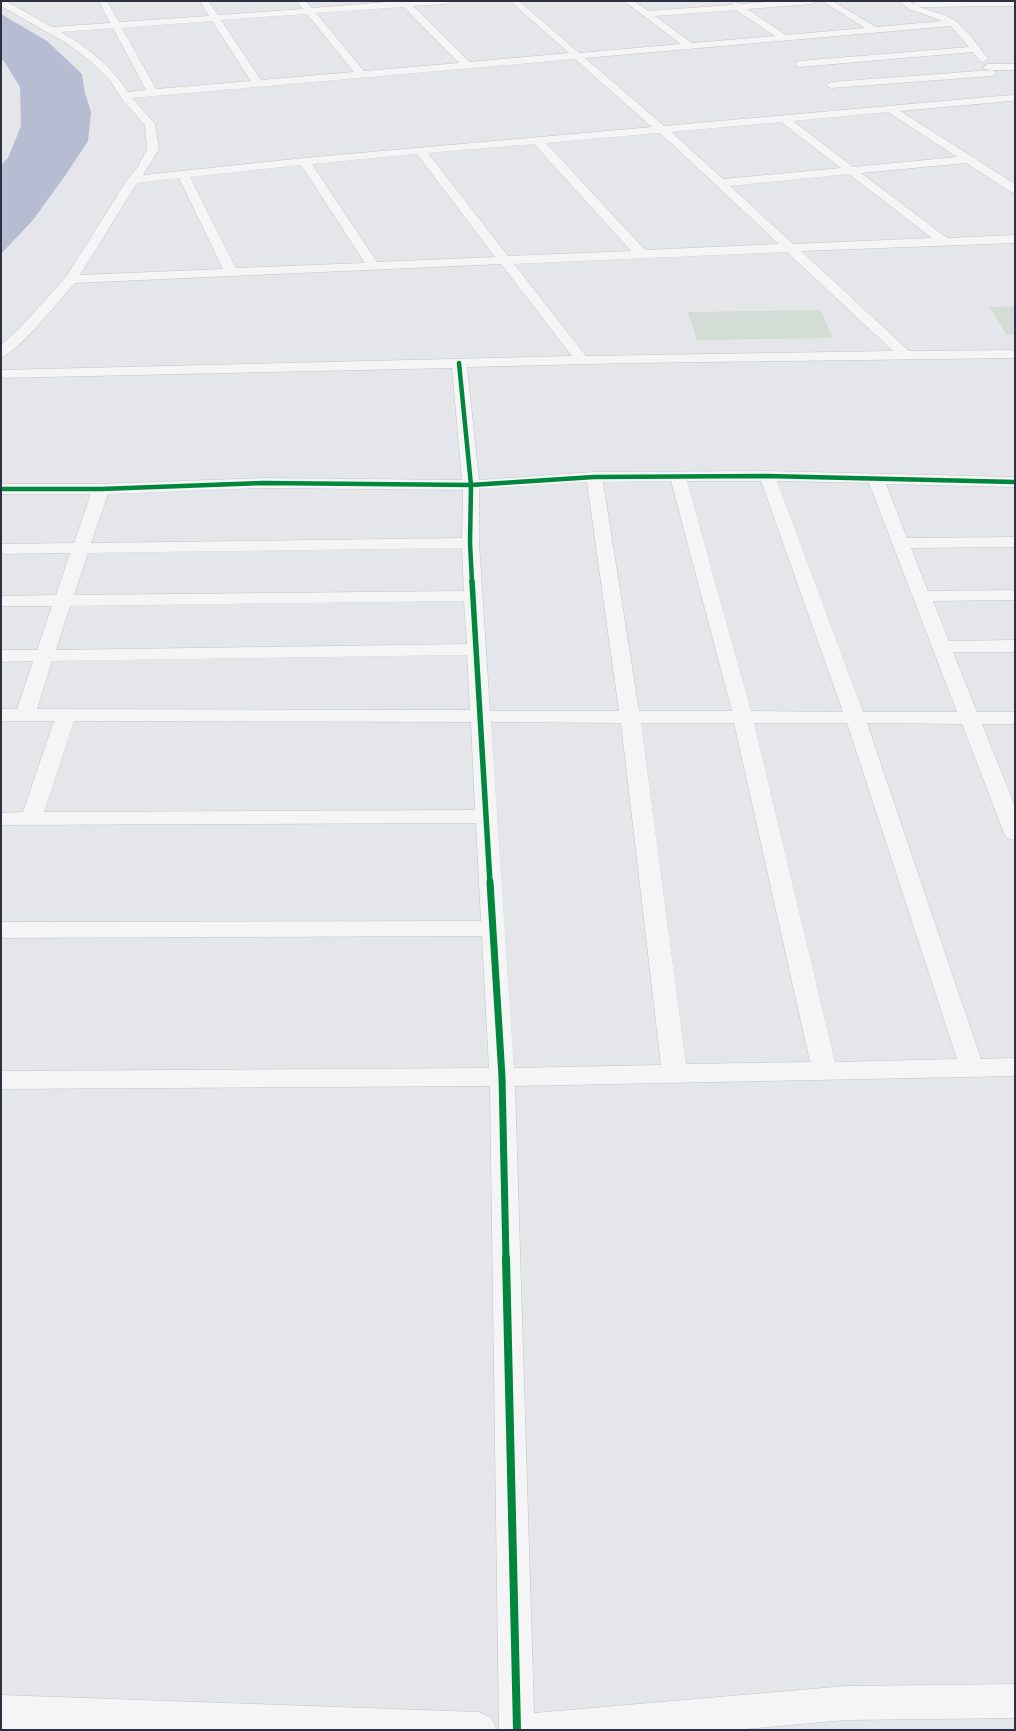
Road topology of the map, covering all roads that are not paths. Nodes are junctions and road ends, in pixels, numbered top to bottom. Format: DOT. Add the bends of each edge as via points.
graph roads {
  1 [pos="1,1"];
  2 [pos="103,1"];
  3 [pos="204,1"];
  4 [pos="301,1"];
  5 [pos="446,1"];
  6 [pos="514,1"];
  7 [pos="628,1"];
  8 [pos="729,1"];
  9 [pos="812,1"];
  10 [pos="826,1"];
  11 [pos="405,2"];
  12 [pos="905,2"];
  13 [pos="947,2"];
  14 [pos="1015,3"];
  15 [pos="738,7"];
  16 [pos="309,11"];
  17 [pos="646,14"];
  18 [pos="215,18"];
  19 [pos="953,23"];
  20 [pos="116,26"];
  21 [pos="52,30"];
  22 [pos="875,30"];
  23 [pos="785,38"];
  24 [pos="763,40"];
  25 [pos="690,46"];
  26 [pos="775,48"];
  27 [pos="975,49"];
  28 [pos="579,56"];
  29 [pos="468,66"];
  30 [pos="1015,67"];
  31 [pos="812,72"];
  32 [pos="362,75"];
  33 [pos="995,76"];
  34 [pos="258,84"];
  35 [pos="153,93"];
  36 [pos="844,93"];
  37 [pos="125,95"];
  38 [pos="1013,101"];
  39 [pos="857,102"];
  40 [pos="890,109"];
  41 [pos="870,111"];
  42 [pos="783,118"];
  43 [pos="662,129"];
  44 [pos="537,140"];
  45 [pos="420,151"];
  46 [pos="967,159"];
  47 [pos="304,161"];
  48 [pos="849,170"];
  49 [pos="183,175"];
  50 [pos="133,180"];
  51 [pos="720,183"];
  52 [pos="1015,189"];
  53 [pos="1015,239"];
  54 [pos="943,242"];
  55 [pos="789,247"];
  56 [pos="641,254"];
  57 [pos="506,261"];
  58 [pos="374,267"];
  59 [pos="232,273"];
  60 [pos="71,279"];
  61 [pos="1,353"];
  62 [pos="1015,354"];
  63 [pos="905,355"];
  64 [pos="582,360"];
  65 [pos="460,363"];
  66 [pos="1,374"];
  67 [pos="767,476"];
  68 [pos="594,477"];
  69 [pos="678,477"];
  70 [pos="876,480"];
  71 [pos="1015,482"];
  72 [pos="471,485"];
  73 [pos="1,489"];
  74 [pos="101,490"];
  75 [pos="1015,542"];
  76 [pos="470,543"];
  77 [pos="901,543"];
  78 [pos="81,547"];
  79 [pos="1,548"];
  80 [pos="1015,595"];
  81 [pos="473,596"];
  82 [pos="922,596"];
  83 [pos="63,600"];
  84 [pos="1,601"];
  85 [pos="1015,646"];
  86 [pos="942,647"];
  87 [pos="476,650"];
  88 [pos="45,655"];
  89 [pos="1,656"];
  90 [pos="1,715"];
  91 [pos="25,715"];
  92 [pos="66,715"];
  93 [pos="480,716"];
  94 [pos="630,717"];
  95 [pos="743,717"];
  96 [pos="854,718"];
  97 [pos="970,718"];
  98 [pos="1015,718"];
  99 [pos="1007,791"];
  100 [pos="486,816"];
  101 [pos="32,818"];
  102 [pos="1,819"];
  103 [pos="1015,833"];
  104 [pos="493,928"];
  105 [pos="1,930"];
  106 [pos="1015,1067"];
  107 [pos="972,1068"];
  108 [pos="826,1071"];
  109 [pos="675,1074"];
  110 [pos="502,1077"];
  111 [pos="1,1080"];
  112 [pos="1015,1701"];
  113 [pos="14,1718"];
  114 [pos="479,1730"];
  115 [pos="517,1730"];
  116 [pos="535,1730"];
  1 -- 21 [label="street"];
  2 -- 20 [label="street"];
  3 -- 18 [label="street"];
  4 -- 16 [label="street"];
  5 -- 11 [label="street"];
  6 -- 28 [label="street"];
  7 -- 17 [label="street"];
  8 -- 15 [label="street"];
  9 -- 15 [label="street"];
  10 -- 22 [label="street"];
  11 -- 16 [label="street"];
  11 -- 29 [label="street"];
  12 -- 13 [label="street"];
  12 -- 19 [label="street"];
  13 -- 14 [label="street"];
  15 -- 17 [label="street"];
  15 -- 23 [label="street"];
  16 -- 18 [label="street"];
  16 -- 32 [label="street"];
  17 -- 25 [label="street"];
  18 -- 20 [label="street"];
  18 -- 34 [label="street"];
  19 -- 22 [label="street"];
  19 -- 27 [label="street" via="967,35"];
  20 -- 21 [label="street"];
  20 -- 35 [label="street"];
  21 -- 37 [label="street" via="92,58 113,77"];
  22 -- 23 [label="street"];
  23 -- 24 [label="street"];
  24 -- 25 [label="street"];
  24 -- 26 [label="street"];
  25 -- 28 [label="street"];
  27 -- 31 [label="street" via="796,62"];
  27 -- 33 [label="street"];
  28 -- 29 [label="street"];
  28 -- 43 [label="street"];
  29 -- 32 [label="street"];
  30 -- 33 [label="street"];
  32 -- 34 [label="street"];
  33 -- 36 [label="street" via="828,83"];
  33 -- 38 [label="street"];
  34 -- 35 [label="street"];
  35 -- 37 [label="street"];
  37 -- 50 [label="street" via="150,124 153,149"];
  38 -- 40 [label="street"];
  39 -- 41 [label="street"];
  40 -- 41 [label="street"];
  40 -- 46 [label="street"];
  41 -- 42 [label="street"];
  42 -- 43 [label="street"];
  42 -- 48 [label="street"];
  43 -- 44 [label="street"];
  43 -- 51 [label="street"];
  44 -- 45 [label="street"];
  44 -- 56 [label="street"];
  45 -- 47 [label="street"];
  45 -- 57 [label="street"];
  46 -- 48 [label="street"];
  46 -- 52 [label="street"];
  47 -- 49 [label="street"];
  47 -- 58 [label="street"];
  48 -- 51 [label="street"];
  48 -- 54 [label="street"];
  49 -- 50 [label="street"];
  49 -- 59 [label="street"];
  50 -- 60 [label="street"];
  51 -- 55 [label="street"];
  53 -- 54 [label="street"];
  54 -- 55 [label="street"];
  55 -- 56 [label="street"];
  55 -- 63 [label="street"];
  56 -- 57 [label="street"];
  57 -- 58 [label="street"];
  57 -- 64 [label="street"];
  58 -- 59 [label="street"];
  59 -- 60 [label="street"];
  60 -- 61 [label="street" via="24,332"];
  62 -- 63 [label="street"];
  63 -- 64 [label="street"];
  64 -- 65 [label="street"];
  65 -- 66 [label="street"];
  65 -- 72 [label="street"];
  67 -- 69 [label="street"];
  67 -- 70 [label="street"];
  67 -- 96 [label="street"];
  68 -- 69 [label="street"];
  68 -- 72 [label="street"];
  68 -- 94 [label="street"];
  69 -- 95 [label="street"];
  70 -- 71 [label="street"];
  70 -- 77 [label="street"];
  72 -- 74 [label="street" via="263,483"];
  72 -- 76 [label="street"];
  73 -- 74 [label="street"];
  74 -- 78 [label="street"];
  75 -- 77 [label="street"];
  76 -- 78 [label="street"];
  76 -- 81 [label="street"];
  77 -- 82 [label="street"];
  78 -- 79 [label="street"];
  78 -- 83 [label="street"];
  80 -- 82 [label="street"];
  81 -- 83 [label="street"];
  81 -- 87 [label="street"];
  82 -- 86 [label="street"];
  83 -- 84 [label="street"];
  83 -- 88 [label="street"];
  85 -- 86 [label="street"];
  86 -- 97 [label="street"];
  87 -- 88 [label="street"];
  87 -- 93 [label="street"];
  88 -- 89 [label="street"];
  88 -- 91 [label="street"];
  90 -- 91 [label="street"];
  91 -- 92 [label="street"];
  92 -- 93 [label="street"];
  92 -- 101 [label="street"];
  93 -- 94 [label="street"];
  93 -- 100 [label="street"];
  94 -- 95 [label="street"];
  94 -- 109 [label="street"];
  95 -- 96 [label="street"];
  95 -- 108 [label="street"];
  96 -- 97 [label="street"];
  96 -- 107 [label="street"];
  97 -- 98 [label="street"];
  97 -- 99 [label="street"];
  99 -- 103 [label="street"];
  100 -- 101 [label="street"];
  100 -- 104 [label="street"];
  101 -- 102 [label="street"];
  104 -- 105 [label="street"];
  104 -- 110 [label="street"];
  106 -- 107 [label="street"];
  107 -- 108 [label="street"];
  108 -- 109 [label="street"];
  109 -- 110 [label="street"];
  110 -- 111 [label="street"];
  110 -- 115 [label="street"];
  112 -- 116 [label="street" via="846,1703"];
  113 -- 114 [label="street"];
}
